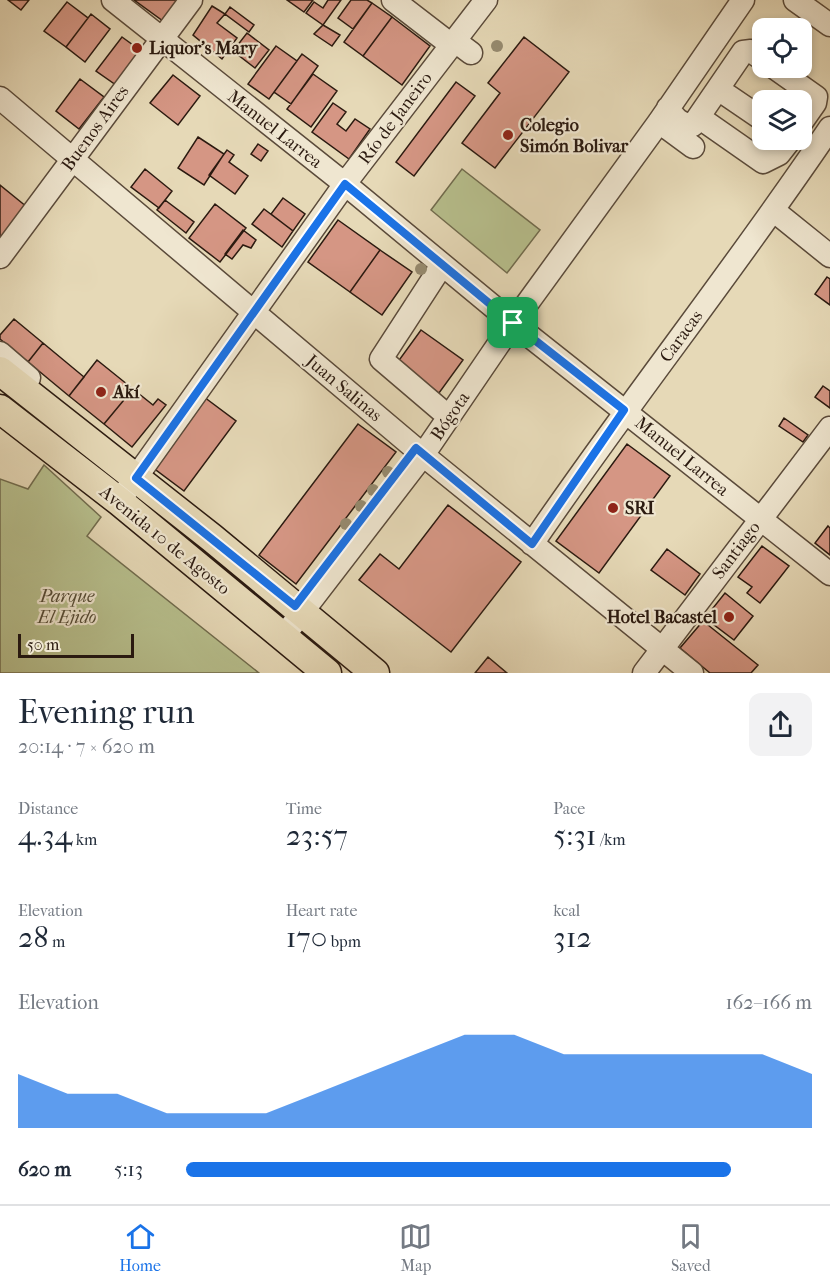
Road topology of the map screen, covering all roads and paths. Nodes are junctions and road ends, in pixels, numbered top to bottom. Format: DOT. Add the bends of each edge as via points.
graph roads {
  1 [pos="113,0"];
  2 [pos="191,0"];
  3 [pos="393,0"];
  4 [pos="486,0"];
  5 [pos="742,0"];
  6 [pos="795,0"];
  7 [pos="830,25"];
  8 [pos="161,38"];
  9 [pos="460,49"];
  10 [pos="752,52"];
  11 [pos="788,78"];
  12 [pos="718,89"];
  13 [pos="806,90"];
  14 [pos="812,94"];
  15 [pos="0,98"];
  16 [pos="812,107"];
  17 [pos="752,111"];
  18 [pos="663,115"];
  19 [pos="700,117"];
  20 [pos="830,128"];
  21 [pos="693,147"];
  22 [pos="782,150"];
  23 [pos="74,158"];
  24 [pos="345,184"];
  25 [pos="773,210"];
  26 [pos="830,256"];
  27 [pos="0,257"];
  28 [pos="442,265"];
  29 [pos="255,311"];
  30 [pos="513,323"];
  31 [pos="0,353"];
  32 [pos="0,371"];
  33 [pos="0,409"];
  34 [pos="624,410"];
  35 [pos="449,417"];
  36 [pos="0,420"];
  37 [pos="829,433"];
  38 [pos="23,439"];
  39 [pos="420,452"];
  40 [pos="139,474"];
  41 [pos="118,501"];
  42 [pos="766,519"];
  43 [pos="532,544"];
  44 [pos="830,574"];
  45 [pos="299,606"];
  46 [pos="283,637"];
  47 [pos="662,650"];
  48 [pos="318,673"];
  49 [pos="327,673"];
  50 [pos="375,673"];
  51 [pos="644,673"];
  52 [pos="692,673"];
  1 -- 8 [label="street, Manuel Larrea"];
  2 -- 8 [label="street, Buenos Aires"];
  3 -- 9 [label="street"];
  4 -- 9 [label="street, Río de Janeiro"];
  5 -- 18 [label="street, Bógota"];
  6 -- 7 [label="street"];
  8 -- 23 [label="street, Buenos Aires"];
  8 -- 24 [label="street, Manuel Larrea"];
  9 -- 24 [label="street, Río de Janeiro"];
  10 -- 12 [label="street" via="743,52"];
  11 -- 13 [label="street"];
  12 -- 17 [label="street"];
  12 -- 19 [label="street"];
  14 -- 16 [label="street" via="816,97"];
  15 -- 23 [label="street, Juan Salinas"];
  18 -- 19 [label="street" via="683,124 693,124"];
  18 -- 21 [label="street"];
  18 -- 30 [label="street, Bógota"];
  19 -- 22 [label="street" via="763,162"];
  20 -- 25 [label="street, Caracas"];
  23 -- 27 [label="street, Buenos Aires"];
  23 -- 29 [label="street, Juan Salinas"];
  24 -- 28 [label="street, Manuel Larrea"];
  24 -- 29 [label="street, Río de Janeiro"];
  25 -- 26 [label="street"];
  25 -- 34 [label="street, Caracas"];
  28 -- 30 [label="street, Manuel Larrea"];
  28 -- 35 [label="street" via="381,358"];
  29 -- 39 [label="street, Juan Salinas"];
  29 -- 40 [label="street, Río de Janeiro"];
  30 -- 34 [label="street, Manuel Larrea"];
  30 -- 35 [label="street, Bógota"];
  31 -- 40 [label="street"];
  32 -- 40 [label="main road, Avenida 10 de Agosto"];
  33 -- 38 [label="main road, Avenida 10 de Agosto"];
  34 -- 42 [label="street, Manuel Larrea"];
  34 -- 43 [label="street, Caracas"];
  35 -- 39 [label="street, Bógota"];
  36 -- 38 [label="street"];
  37 -- 42 [label="street, Santiago"];
  38 -- 41 [label="main road, Avenida 10 de Agosto"];
  38 -- 48 [label="street"];
  39 -- 43 [label="street, Juan Salinas"];
  39 -- 45 [label="street, Bógota"];
  40 -- 41 [label="street, Río de Janeiro"];
  40 -- 45 [label="main road, Avenida 10 de Agosto"];
  41 -- 46 [label="main road, Avenida 10 de Agosto"];
  42 -- 44 [label="street, Manuel Larrea"];
  42 -- 47 [label="street, Santiago"];
  43 -- 47 [label="street, Juan Salinas"];
  45 -- 46 [label="street, Bógota"];
  45 -- 50 [label="main road, Avenida 10 de Agosto"];
  46 -- 49 [label="main road, Avenida 10 de Agosto"];
  47 -- 51 [label="street, Santiago"];
  47 -- 52 [label="street, Juan Salinas"];
}
